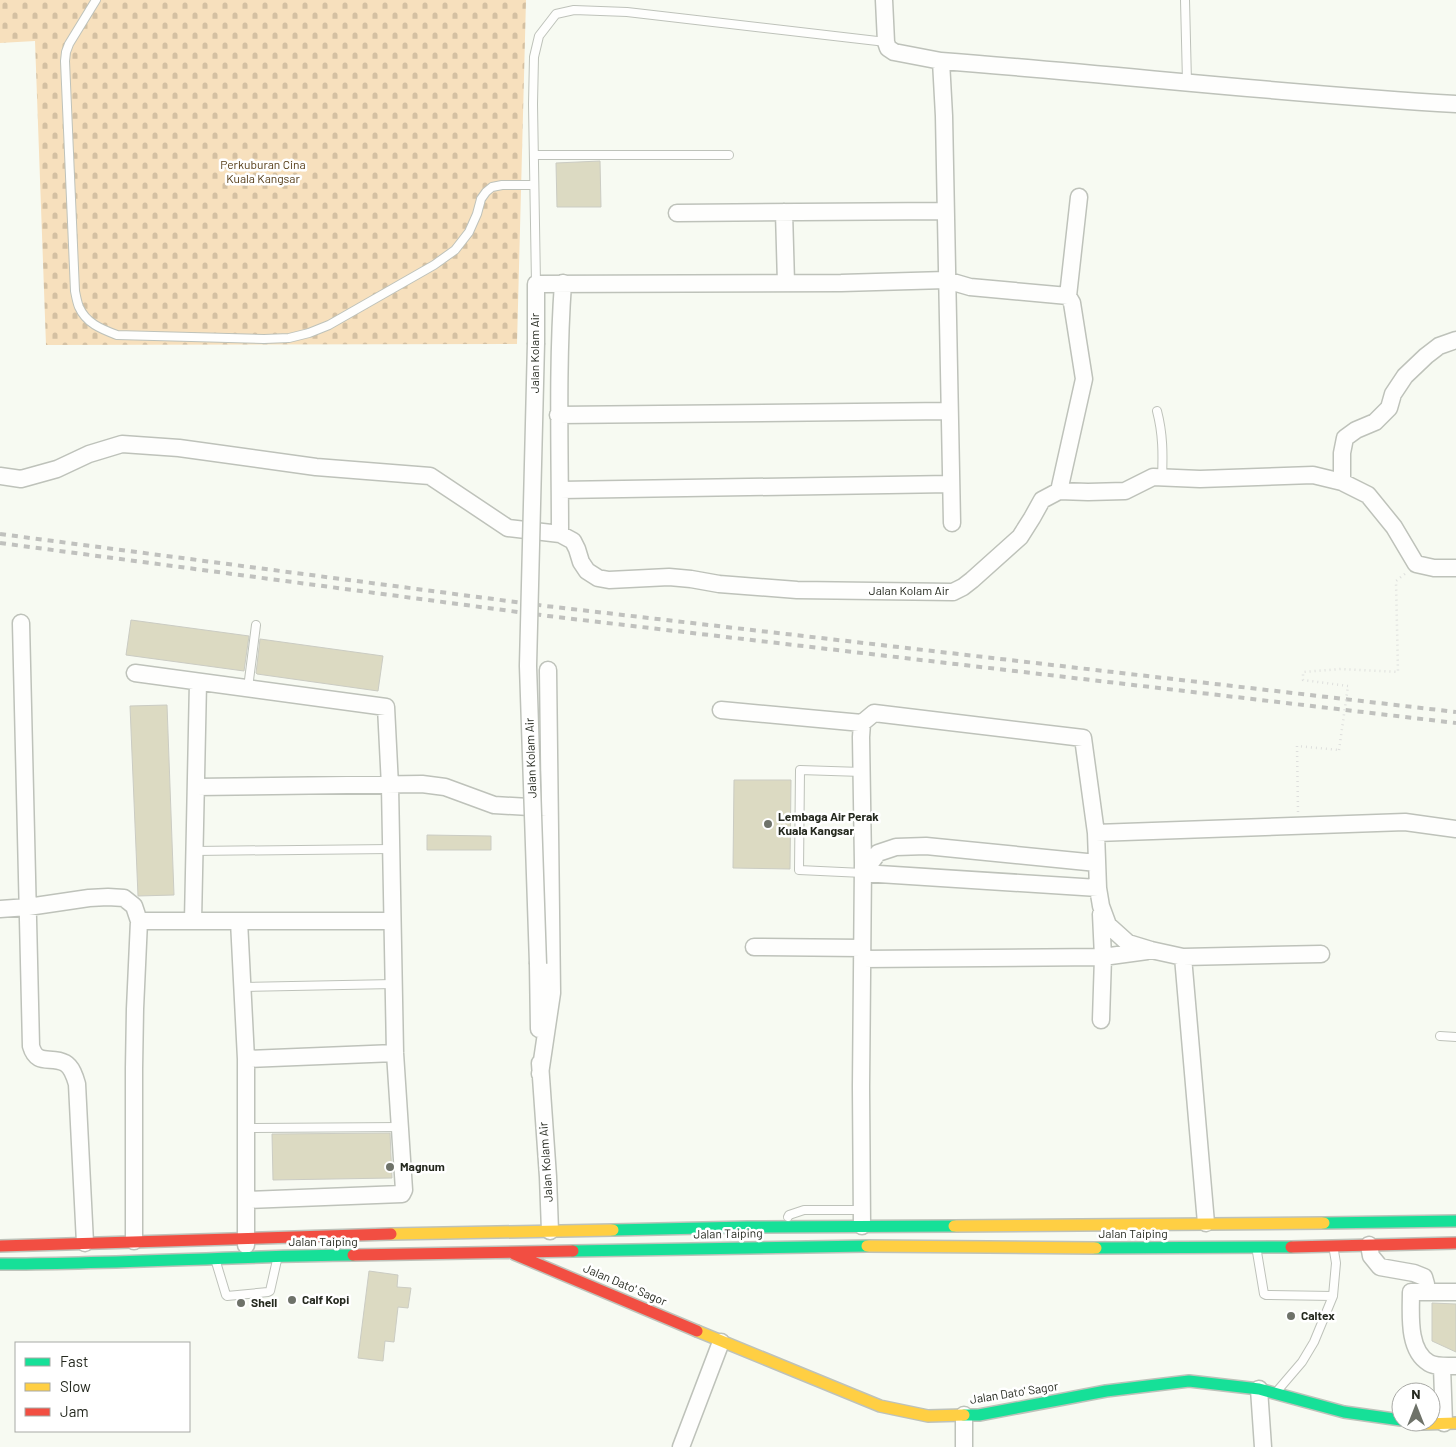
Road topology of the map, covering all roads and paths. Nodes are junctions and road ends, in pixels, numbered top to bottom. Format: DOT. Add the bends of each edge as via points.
graph roads {
  1 [pos="96,0"];
  2 [pos="884,0"];
  3 [pos="1185,0"];
  4 [pos="886,42"];
  5 [pos="941,62"];
  6 [pos="1187,82"];
  7 [pos="1456,104"];
  8 [pos="534,155"];
  9 [pos="729,155"];
  10 [pos="534,185"];
  11 [pos="1079,197"];
  12 [pos="945,211"];
  13 [pos="784,212"];
  14 [pos="677,214"];
  15 [pos="946,280"];
  16 [pos="563,283"];
  17 [pos="786,283"];
  18 [pos="536,284"];
  19 [pos="1068,296"];
  20 [pos="1456,340"];
  21 [pos="949,411"];
  22 [pos="1157,411"];
  23 [pos="558,415"];
  24 [pos="0,476"];
  25 [pos="1162,478"];
  26 [pos="1342,482"];
  27 [pos="951,484"];
  28 [pos="560,490"];
  29 [pos="1059,491"];
  30 [pos="952,523"];
  31 [pos="560,534"];
  32 [pos="1416,564"];
  33 [pos="1456,568"];
  34 [pos="21,623"];
  35 [pos="256,625"];
  36 [pos="548,670"];
  37 [pos="135,673"];
  38 [pos="198,682"];
  39 [pos="248,688"];
  40 [pos="721,710"];
  41 [pos="862,722"];
  42 [pos="862,772"];
  43 [pos="390,786"];
  44 [pos="196,787"];
  45 [pos="550,808"];
  46 [pos="1298,826"];
  47 [pos="1456,829"];
  48 [pos="1096,832"];
  49 [pos="391,849"];
  50 [pos="194,851"];
  51 [pos="1097,863"];
  52 [pos="863,873"];
  53 [pos="1098,888"];
  54 [pos="1101,906"];
  55 [pos="28,907"];
  56 [pos="0,909"];
  57 [pos="139,921"];
  58 [pos="193,921"];
  59 [pos="239,921"];
  60 [pos="392,921"];
  61 [pos="754,947"];
  62 [pos="1151,950"];
  63 [pos="862,954"];
  64 [pos="1321,954"];
  65 [pos="1183,957"];
  66 [pos="1102,958"];
  67 [pos="394,984"];
  68 [pos="243,987"];
  69 [pos="1101,1020"];
  70 [pos="1440,1036"];
  71 [pos="1456,1037"];
  72 [pos="395,1053"];
  73 [pos="246,1059"];
  74 [pos="540,1074"];
  75 [pos="401,1127"];
  76 [pos="246,1128"];
  77 [pos="246,1200"];
  78 [pos="862,1218"];
  79 [pos="1456,1220"];
  80 [pos="1206,1223"];
  81 [pos="786,1227"];
  82 [pos="550,1231"];
  83 [pos="246,1238"];
  84 [pos="134,1241"];
  85 [pos="85,1243"];
  86 [pos="1456,1243"];
  87 [pos="1369,1244"];
  88 [pos="0,1246"];
  89 [pos="904,1246"];
  90 [pos="1243,1246"];
  91 [pos="1256,1246"];
  92 [pos="1334,1247"];
  93 [pos="586,1250"];
  94 [pos="508,1252"];
  95 [pos="278,1256"];
  96 [pos="246,1258"];
  97 [pos="215,1259"];
  98 [pos="0,1264"];
  99 [pos="1426,1292"];
  100 [pos="1456,1292"];
  101 [pos="1333,1296"];
  102 [pos="721,1342"];
  103 [pos="1449,1366"];
  104 [pos="1259,1389"];
  105 [pos="1276,1393"];
  106 [pos="964,1415"];
  107 [pos="1391,1419"];
  108 [pos="1450,1423"];
  109 [pos="681,1447"];
  110 [pos="964,1447"];
  111 [pos="1263,1447"];
  1 -- 10 [label="lane" via="69,44 65,62 75,291 79,307 100,329 117,335 264,339 308,333 329,325 456,250 469,232 481,199 492,187"];
  2 -- 4 [label="street"];
  3 -- 6 [label="lane"];
  4 -- 5 [label="street" via="894,52"];
  4 -- 8 [label="lane" via="627,12 574,10 556,14 539,36 534,57"];
  5 -- 6 [label="street"];
  5 -- 12 [label="street"];
  6 -- 7 [label="street"];
  8 -- 9 [label="lane"];
  8 -- 10 [label="lane"];
  10 -- 18 [label="lane"];
  11 -- 19 [label="street"];
  12 -- 13 [label="street"];
  12 -- 15 [label="street"];
  13 -- 14 [label="street"];
  13 -- 17 [label="street"];
  15 -- 17 [label="street"];
  15 -- 19 [label="street" via="970,287"];
  15 -- 21 [label="street"];
  16 -- 17 [label="street"];
  16 -- 18 [label="street"];
  16 -- 23 [label="street"];
  18 -- 74 [label="street, Jalan Kolam Air, bridge" via="528,666"];
  19 -- 29 [label="street" via="1072,303 1084,379"];
  20 -- 26 [label="street" via="1439,346 1426,356 1405,376 1393,394 1389,408 1375,422 1345,438"];
  21 -- 23 [label="street"];
  21 -- 27 [label="street"];
  22 -- 25 [label="lane" via="1162,429"];
  23 -- 28 [label="street"];
  24 -- 31 [label="street" via="21,479 122,444 179,448 316,467 430,476 508,528"];
  25 -- 26 [label="street" via="1313,475"];
  25 -- 29 [label="street" via="1154,477 1125,491"];
  26 -- 32 [label="street" via="1368,495 1394,527"];
  27 -- 28 [label="street"];
  27 -- 30 [label="street"];
  28 -- 31 [label="street"];
  29 -- 31 [label="street, Jalan Kolam Air" via="1042,500 1020,537 972,580 953,592 797,590 669,577 609,580 588,571 573,541"];
  32 -- 33 [label="street"];
  32 -- 46 [label="path, bridge" via="1396,581 1398,672 1342,668 1303,672 1303,680 1348,686 1339,750 1297,746"];
  34 -- 55 [label="street"];
  35 -- 39 [label="lane"];
  36 -- 45 [label="street"];
  37 -- 38 [label="street"];
  38 -- 39 [label="street"];
  38 -- 44 [label="street"];
  39 -- 43 [label="street" via="386,707"];
  40 -- 41 [label="street"];
  41 -- 42 [label="street"];
  41 -- 48 [label="street" via="874,712 1082,738"];
  42 -- 52 [label="street"];
  42 -- 52 [label="lane" via="800,770 798,870"];
  43 -- 44 [label="street"];
  43 -- 45 [label="street" via="422,784 444,787 494,806"];
  43 -- 49 [label="street"];
  44 -- 50 [label="street"];
  45 -- 74 [label="street" via="552,993"];
  46 -- 47 [label="street" via="1405,822"];
  46 -- 48 [label="street"];
  48 -- 51 [label="street"];
  49 -- 50 [label="lane"];
  49 -- 60 [label="street"];
  50 -- 58 [label="street"];
  51 -- 52 [label="street" via="926,846 896,847 878,853"];
  51 -- 53 [label="street"];
  52 -- 53 [label="street"];
  52 -- 63 [label="street"];
  53 -- 54 [label="street"];
  54 -- 62 [label="street" via="1108,926 1128,943"];
  54 -- 66 [label="street"];
  55 -- 56 [label="street"];
  55 -- 57 [label="street" via="89,898 124,898 134,906"];
  55 -- 85 [label="street" via="31,1046 37,1057 65,1063 77,1084"];
  57 -- 58 [label="street"];
  57 -- 84 [label="street" via="134,1069"];
  58 -- 59 [label="street"];
  59 -- 60 [label="street"];
  59 -- 68 [label="street"];
  60 -- 67 [label="street"];
  61 -- 63 [label="street"];
  62 -- 65 [label="street"];
  62 -- 66 [label="street"];
  63 -- 66 [label="street"];
  63 -- 78 [label="street"];
  64 -- 65 [label="street"];
  65 -- 80 [label="street"];
  66 -- 69 [label="street"];
  67 -- 68 [label="lane"];
  67 -- 72 [label="street"];
  68 -- 73 [label="street"];
  70 -- 71 [label="lane"];
  72 -- 73 [label="street"];
  72 -- 75 [label="street"];
  73 -- 76 [label="street"];
  74 -- 82 [label="street, Jalan Kolam Air"];
  75 -- 76 [label="lane"];
  75 -- 77 [label="street" via="402,1194"];
  76 -- 77 [label="street"];
  77 -- 83 [label="street"];
  78 -- 80 [label="main road, Jalan Taiping"];
  78 -- 81 [label="main road, Jalan Taiping"];
  78 -- 81 [label="lane" via="804,1210 788,1215"];
  78 -- 89 [label="main road" via="878,1238"];
  79 -- 80 [label="main road, Jalan Taiping"];
  80 -- 90 [label="main road" via="1211,1231"];
  81 -- 82 [label="main road, Jalan Taiping"];
  82 -- 83 [label="main road, Jalan Taiping"];
  82 -- 93 [label="main road"];
  83 -- 84 [label="main road, Jalan Taiping"];
  83 -- 96 [label="street"];
  84 -- 85 [label="main road, Jalan Taiping"];
  85 -- 88 [label="main road, Jalan Taiping"];
  86 -- 87 [label="main road, Jalan Taiping"];
  87 -- 92 [label="main road, Jalan Taiping"];
  87 -- 99 [label="street" via="1380,1268 1424,1277"];
  89 -- 90 [label="main road, Jalan Taiping"];
  89 -- 93 [label="main road, Jalan Taiping"];
  90 -- 91 [label="main road, Jalan Taiping"];
  91 -- 92 [label="main road, Jalan Taiping"];
  91 -- 101 [label="lane" via="1264,1294"];
  92 -- 101 [label="lane"];
  93 -- 94 [label="main road, Jalan Taiping"];
  94 -- 95 [label="main road, Jalan Taiping"];
  94 -- 102 [label="main road, Jalan Dato' Sagor"];
  95 -- 96 [label="main road, Jalan Taiping"];
  95 -- 97 [label="lane" via="270,1291 227,1296"];
  96 -- 97 [label="main road, Jalan Taiping"];
  97 -- 98 [label="main road, Jalan Taiping" via="120,1264"];
  99 -- 100 [label="street"];
  99 -- 103 [label="street" via="1411,1292 1412,1332 1418,1353 1429,1363"];
  101 -- 105 [label="lane" via="1302,1362"];
  102 -- 106 [label="main road, Jalan Dato' Sagor" via="880,1406 928,1416"];
  102 -- 109 [label="street"];
  103 -- 108 [label="street"];
  104 -- 105 [label="main road, Jalan Dato' Sagor"];
  104 -- 106 [label="main road, Jalan Dato' Sagor" via="1189,1381 1106,1391"];
  104 -- 111 [label="street"];
  105 -- 107 [label="main road, Jalan Dato' Sagor" via="1344,1412"];
  106 -- 110 [label="street"];
}
